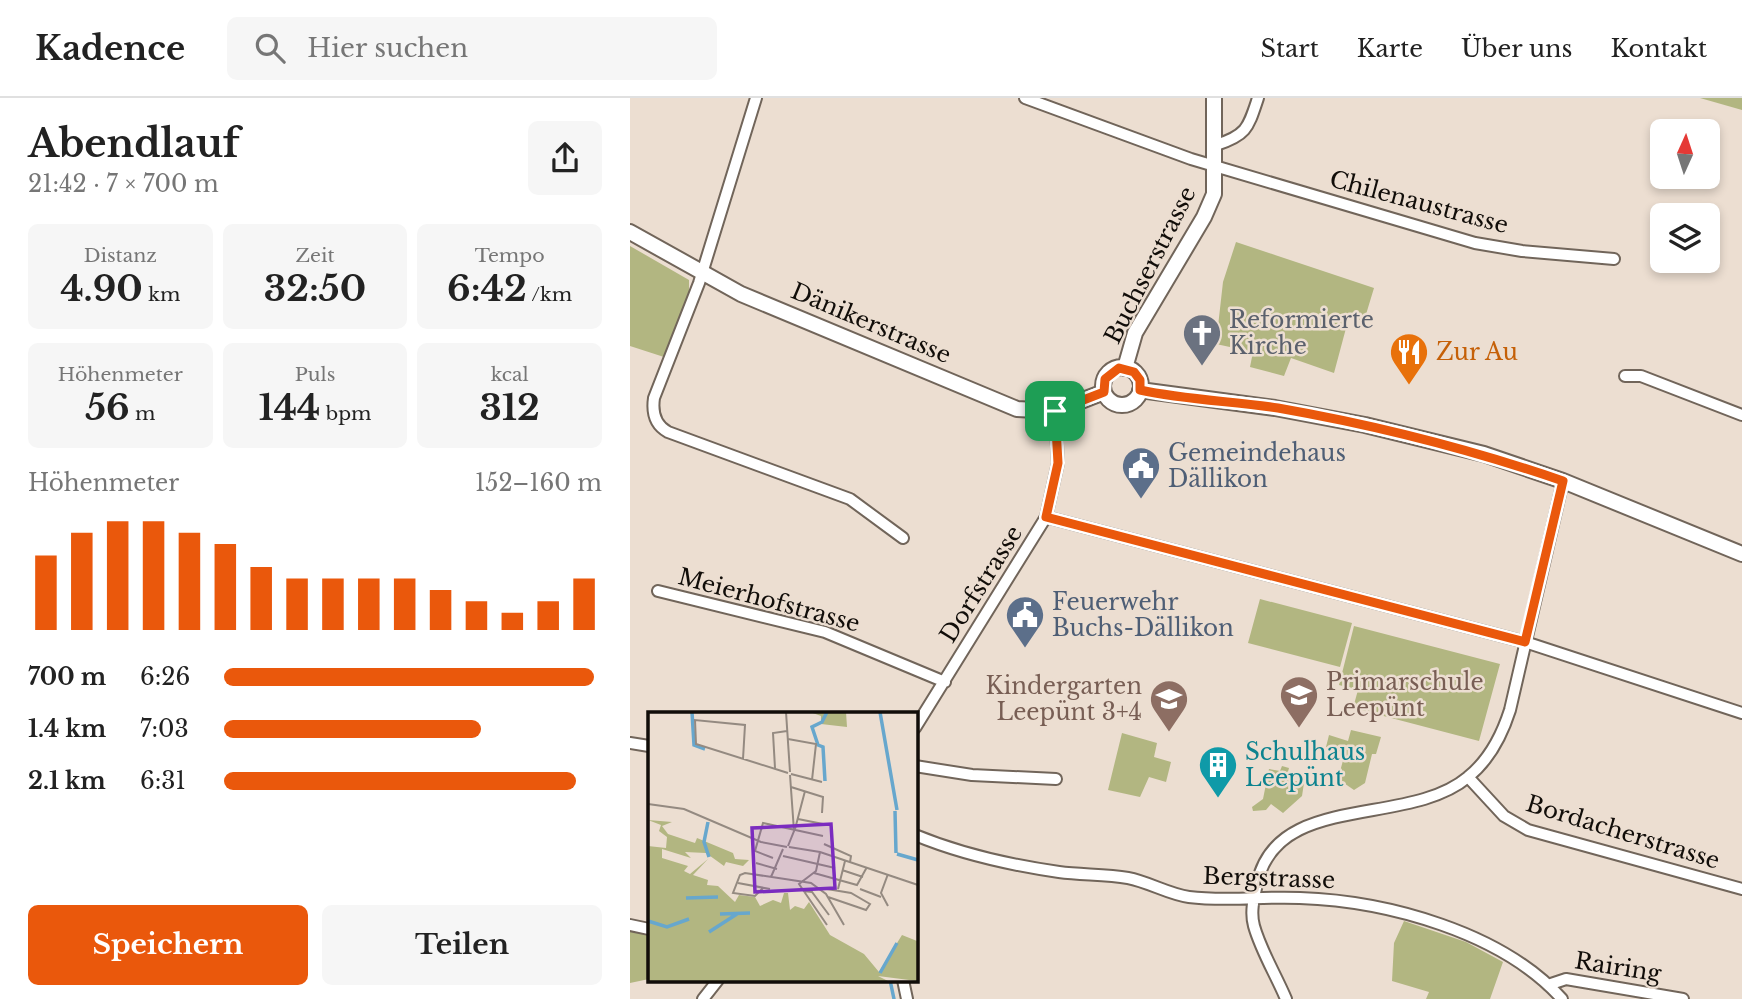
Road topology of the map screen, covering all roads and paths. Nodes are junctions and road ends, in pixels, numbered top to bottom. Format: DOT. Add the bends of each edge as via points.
graph roads {
  1 [pos="756,98"];
  2 [pos="1025,98"];
  3 [pos="1214,98"];
  4 [pos="1258,98"];
  5 [pos="1216,145"];
  6 [pos="1216,167"];
  7 [pos="630,232"];
  8 [pos="1615,259"];
  9 [pos="702,271"];
  10 [pos="1125,368"];
  11 [pos="1625,376"];
  12 [pos="1140,390"];
  13 [pos="1104,392"];
  14 [pos="1055,411"];
  15 [pos="1742,415"];
  16 [pos="1563,481"];
  17 [pos="1046,517"];
  18 [pos="903,538"];
  19 [pos="1742,554"];
  20 [pos="658,591"];
  21 [pos="1525,642"];
  22 [pos="945,682"];
  23 [pos="1742,713"];
  24 [pos="917,725"];
  25 [pos="630,743"];
  26 [pos="648,746"];
  27 [pos="917,766"];
  28 [pos="1468,777"];
  29 [pos="1056,779"];
  30 [pos="917,836"];
  31 [pos="1742,889"];
  32 [pos="1254,900"];
  33 [pos="630,925"];
  34 [pos="648,929"];
  35 [pos="716,982"];
  36 [pos="1548,985"];
  37 [pos="703,999"];
  38 [pos="1286,999"];
  39 [pos="1562,999"];
  40 [pos="1683,999"];
  1 -- 9 [label="street"];
  2 -- 6 [label="street, Chilenaustrasse"];
  3 -- 5 [label="street, Buchserstrasse"];
  4 -- 5 [label="street" via="1248,129"];
  5 -- 6 [label="street, Buchserstrasse"];
  6 -- 8 [label="street, Chilenaustrasse" via="1494,247"];
  6 -- 10 [label="street, Buchserstrasse" via="1210,205 1135,333"];
  7 -- 9 [label="street, Dänikerstrasse"];
  9 -- 14 [label="street, Dänikerstrasse" via="741,294 1002,404"];
  9 -- 18 [label="street" via="654,398 661,428 850,499"];
  10 -- 12 [label="street" via="1138,376"];
  10 -- 13 [label="street" via="1108,374"];
  11 -- 15 [label="street" via="1641,376"];
  12 -- 13 [label="street" via="1134,401 1123,405"];
  12 -- 16 [label="street" via="1365,425 1484,454"];
  13 -- 14 [label="street, Dänikerstrasse"];
  14 -- 17 [label="street, Dorfstrasse" via="1058,463"];
  16 -- 19 [label="street"];
  16 -- 21 [label="street"];
  17 -- 21 [label="street"];
  17 -- 22 [label="street, Dorfstrasse"];
  20 -- 22 [label="street, Meierhofstrasse" via="825,632"];
  21 -- 23 [label="street"];
  21 -- 28 [label="street" via="1505,726"];
  22 -- 24 [label="street, Dorfstrasse"];
  25 -- 26 [label="street"];
  27 -- 29 [label="street" via="972,775"];
  28 -- 31 [label="street, Bordacherstrasse" via="1504,816 1528,830"];
  28 -- 32 [label="street" via="1418,803 1305,825 1285,837 1264,860"];
  30 -- 32 [label="street, Bergstrasse" via="1020,866 1126,877 1187,897"];
  32 -- 36 [label="street, Bergstrasse" via="1331,900 1398,911 1456,931 1509,957"];
  32 -- 38 [label="street" via="1254,926"];
  33 -- 34 [label="street"];
  35 -- 37 [label="street"];
  36 -- 39 [label="street, Bergstrasse"];
  36 -- 40 [label="street, Rairing" via="1559,979 1572,980"];
}
